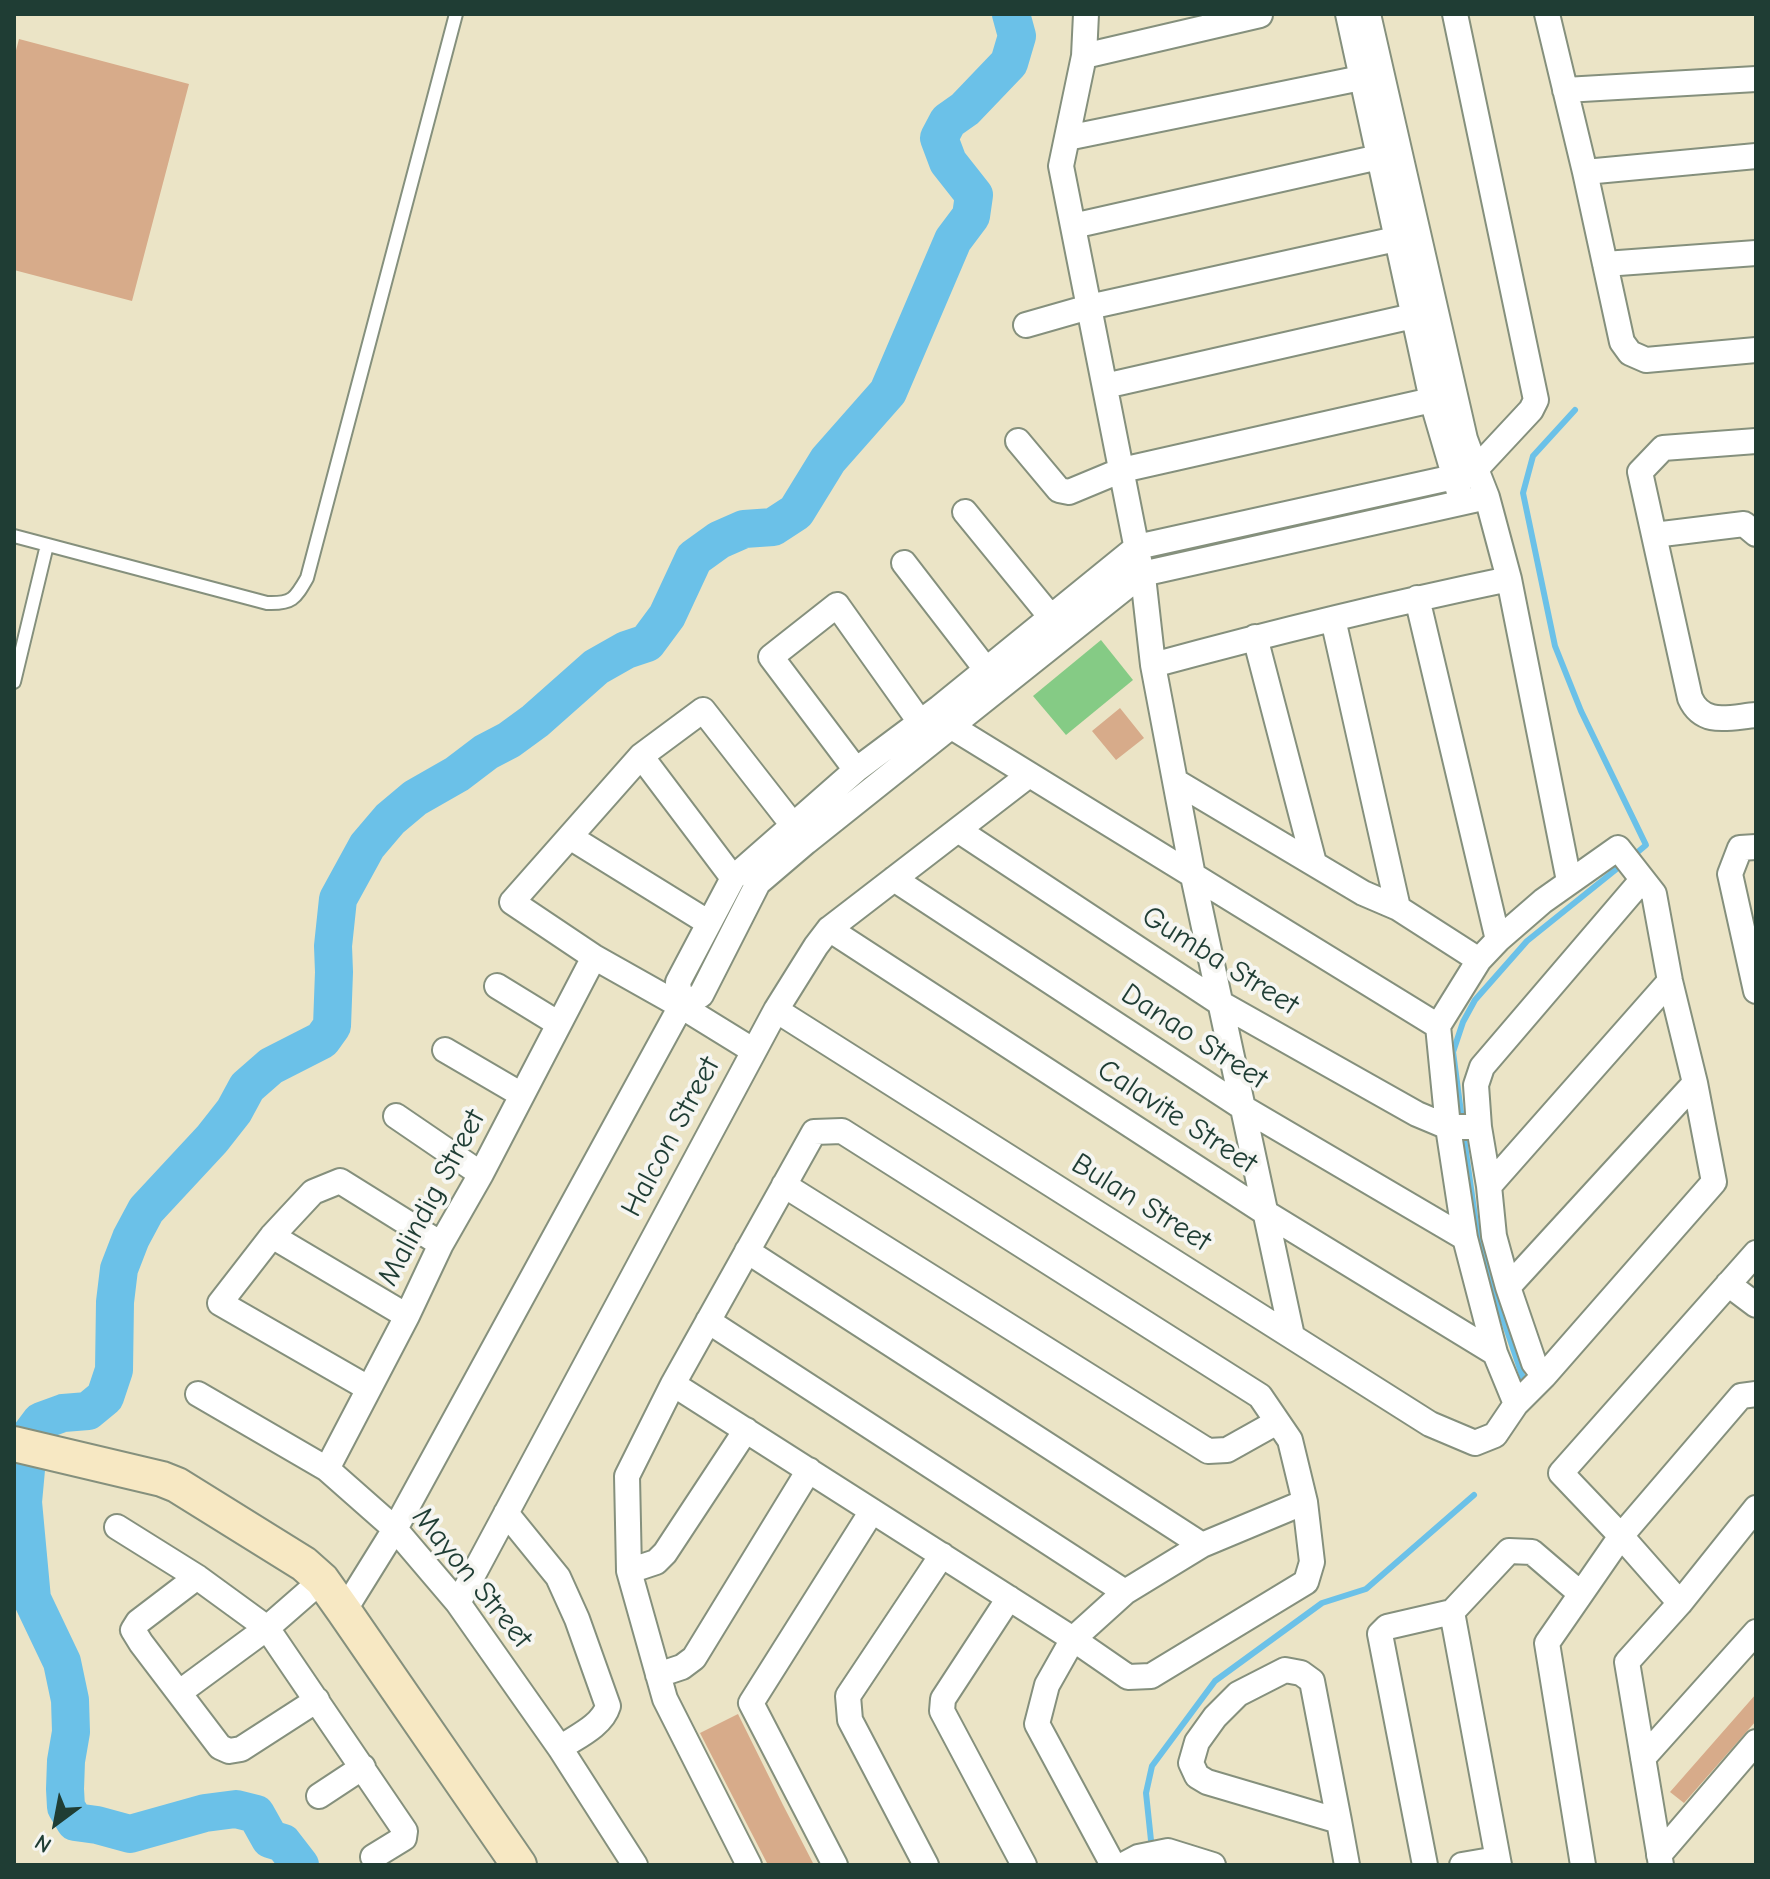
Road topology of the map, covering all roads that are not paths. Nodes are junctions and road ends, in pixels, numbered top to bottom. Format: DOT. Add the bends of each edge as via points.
graph roads {
  1 [pos="456,14"];
  2 [pos="1086,14"];
  3 [pos="1262,14"];
  4 [pos="1348,14"];
  5 [pos="1368,14"];
  6 [pos="1455,14"];
  7 [pos="1547,14"];
  8 [pos="1084,56"];
  9 [pos="1361,78"];
  10 [pos="1756,79"];
  11 [pos="1565,90"];
  12 [pos="1067,138"];
  13 [pos="1756,156"];
  14 [pos="1379,157"];
  15 [pos="1585,172"];
  16 [pos="1073,226"];
  17 [pos="1396,239"];
  18 [pos="1756,253"];
  19 [pos="1605,264"];
  20 [pos="1089,307"];
  21 [pos="1413,316"];
  22 [pos="1026,325"];
  23 [pos="1756,350"];
  24 [pos="1105,386"];
  25 [pos="1432,400"];
  26 [pos="1018,441"];
  27 [pos="1756,441"];
  28 [pos="1122,470"];
  29 [pos="1465,473"];
  30 [pos="1487,497"];
  31 [pos="1462,501"];
  32 [pos="965,512"];
  33 [pos="1756,534"];
  34 [pos="1654,535"];
  35 [pos="14,536"];
  36 [pos="47,545"];
  37 [pos="1137,547"];
  38 [pos="904,563"];
  39 [pos="1142,574"];
  40 [pos="1509,579"];
  41 [pos="1417,598"];
  42 [pos="1050,616"];
  43 [pos="1333,619"];
  44 [pos="1255,637"];
  45 [pos="1153,665"];
  46 [pos="985,668"];
  47 [pos="14,682"];
  48 [pos="1756,715"];
  49 [pos="920,722"];
  50 [pos="952,727"];
  51 [pos="641,756"];
  52 [pos="856,770"];
  53 [pos="1029,775"];
  54 [pos="1175,781"];
  55 [pos="792,824"];
  56 [pos="958,830"];
  57 [pos="570,837"];
  58 [pos="1756,847"];
  59 [pos="1314,863"];
  60 [pos="1632,866"];
  61 [pos="1193,876"];
  62 [pos="733,878"];
  63 [pos="894,879"];
  64 [pos="1569,881"];
  65 [pos="1398,908"];
  66 [pos="709,923"];
  67 [pos="829,929"];
  68 [pos="1750,931"];
  69 [pos="1498,940"];
  70 [pos="594,957"];
  71 [pos="1479,960"];
  72 [pos="1670,981"];
  73 [pos="497,986"];
  74 [pos="1756,991"];
  75 [pos="1220,1003"];
  76 [pos="681,1006"];
  77 [pos="776,1010"];
  78 [pos="559,1024"];
  79 [pos="1438,1026"];
  80 [pos="445,1050"];
  81 [pos="754,1051"];
  82 [pos="1695,1083"];
  83 [pos="522,1095"];
  84 [pos="1242,1107"];
  85 [pos="396,1116"];
  86 [pos="1463,1128"];
  87 [pos="481,1174"];
  88 [pos="784,1185"];
  89 [pos="1489,1186"];
  90 [pos="1266,1213"];
  91 [pos="272,1236"];
  92 [pos="1465,1238"];
  93 [pos="441,1244"];
  94 [pos="747,1251"];
  95 [pos="1756,1253"];
  96 [pos="1728,1284"];
  97 [pos="1508,1287"];
  98 [pos="1756,1305"];
  99 [pos="407,1316"];
  100 [pos="708,1321"];
  101 [pos="1292,1336"];
  102 [pos="1495,1353"];
  103 [pos="1544,1376"];
  104 [pos="673,1384"];
  105 [pos="368,1388"];
  106 [pos="198,1394"];
  107 [pos="1756,1394"];
  108 [pos="1516,1404"];
  109 [pos="1277,1422"];
  110 [pos="746,1430"];
  111 [pos="14,1444"];
  112 [pos="327,1469"];
  113 [pos="809,1470"];
  114 [pos="1305,1502"];
  115 [pos="1756,1508"];
  116 [pos="872,1511"];
  117 [pos="506,1513"];
  118 [pos="117,1527"];
  119 [pos="395,1529"];
  120 [pos="1621,1536"];
  121 [pos="1202,1545"];
  122 [pos="942,1555"];
  123 [pos="629,1571"];
  124 [pos="197,1577"];
  125 [pos="322,1580"];
  126 [pos="1125,1592"];
  127 [pos="1581,1594"];
  128 [pos="1009,1598"];
  129 [pos="458,1603"];
  130 [pos="1680,1603"];
  131 [pos="344,1611"];
  132 [pos="1452,1612"];
  133 [pos="267,1628"];
  134 [pos="1756,1632"];
  135 [pos="1073,1639"];
  136 [pos="658,1675"];
  137 [pos="180,1692"];
  138 [pos="317,1700"];
  139 [pos="1756,1742"];
  140 [pos="560,1748"];
  141 [pos="1643,1758"];
  142 [pos="363,1767"];
  143 [pos="319,1796"];
  144 [pos="1339,1821"];
  145 [pos="373,1857"];
  146 [pos="1660,1860"];
  147 [pos="1130,1861"];
  148 [pos="1498,1862"];
  149 [pos="519,1865"];
  150 [pos="635,1865"];
  151 [pos="749,1865"];
  152 [pos="835,1865"];
  153 [pos="926,1865"];
  154 [pos="1024,1865"];
  155 [pos="1113,1865"];
  156 [pos="1213,1865"];
  157 [pos="1347,1865"];
  158 [pos="1425,1865"];
  159 [pos="1462,1865"];
  160 [pos="1583,1865"];
  1 -- 36 [label="lane" via="301,589 282,603 267,603"];
  2 -- 8 [label="street"];
  3 -- 8 [label="street"];
  4 -- 9 [label="street"];
  5 -- 29 [label="street" via="1462,423"];
  6 -- 29 [label="street" via="1536,400"];
  7 -- 11 [label="street"];
  8 -- 12 [label="street"];
  9 -- 12 [label="street"];
  9 -- 14 [label="street"];
  10 -- 11 [label="street"];
  11 -- 15 [label="street"];
  12 -- 16 [label="street" via="1061,166"];
  13 -- 15 [label="street"];
  14 -- 16 [label="street"];
  14 -- 17 [label="street"];
  15 -- 19 [label="street"];
  16 -- 20 [label="street"];
  17 -- 20 [label="street"];
  17 -- 21 [label="street"];
  18 -- 19 [label="street"];
  19 -- 23 [label="street" via="1622,342 1630,353 1646,360"];
  20 -- 22 [label="street"];
  20 -- 24 [label="street"];
  21 -- 24 [label="street"];
  21 -- 25 [label="street"];
  24 -- 28 [label="street"];
  25 -- 28 [label="street"];
  25 -- 29 [label="street"];
  26 -- 28 [label="street" via="1063,492"];
  27 -- 34 [label="street" via="1663,448 1640,472"];
  28 -- 37 [label="street"];
  29 -- 30 [label="street"];
  29 -- 31 [label="street"];
  29 -- 37 [label="street"];
  30 -- 31 [label="street"];
  30 -- 40 [label="street"];
  31 -- 39 [label="street"];
  32 -- 42 [label="street"];
  33 -- 34 [label="street" via="1744,524"];
  34 -- 48 [label="street" via="1694,708 1713,718"];
  35 -- 36 [label="lane"];
  36 -- 47 [label="lane"];
  37 -- 39 [label="street"];
  37 -- 42 [label="street"];
  38 -- 46 [label="street"];
  39 -- 45 [label="street"];
  39 -- 50 [label="street"];
  40 -- 41 [label="street"];
  40 -- 64 [label="street"];
  41 -- 43 [label="street"];
  41 -- 69 [label="street"];
  42 -- 46 [label="street"];
  43 -- 44 [label="street"];
  43 -- 65 [label="street"];
  44 -- 45 [label="street"];
  44 -- 59 [label="street"];
  45 -- 54 [label="street"];
  46 -- 49 [label="street"];
  49 -- 52 [label="street"];
  49 -- 52 [label="street" via="837,605 771,657"];
  50 -- 53 [label="street"];
  50 -- 76 [label="street" via="758,883 701,995"];
  51 -- 55 [label="street" via="703,710"];
  51 -- 57 [label="street"];
  51 -- 62 [label="street"];
  52 -- 55 [label="street"];
  53 -- 56 [label="street, Halcon Street"];
  53 -- 61 [label="street"];
  54 -- 59 [label="street"];
  54 -- 61 [label="street"];
  55 -- 62 [label="street"];
  56 -- 63 [label="street, Halcon Street"];
  56 -- 75 [label="street, Gumba Street"];
  57 -- 66 [label="street"];
  57 -- 70 [label="street" via="512,902"];
  58 -- 68 [label="street" via="1740,848 1730,874"];
  59 -- 65 [label="street"];
  60 -- 64 [label="street" via="1618,848"];
  60 -- 72 [label="street" via="1654,894"];
  60 -- 86 [label="street" via="1482,1067"];
  61 -- 75 [label="street"];
  61 -- 79 [label="street"];
  62 -- 66 [label="street"];
  63 -- 67 [label="street, Halcon Street"];
  63 -- 84 [label="street, Danao Street"];
  64 -- 69 [label="street"];
  65 -- 71 [label="street"];
  66 -- 76 [label="street" via="678,982"];
  67 -- 77 [label="street, Halcon Street"];
  67 -- 90 [label="street, Calavite Street"];
  68 -- 74 [label="street"];
  69 -- 71 [label="street"];
  70 -- 76 [label="street"];
  70 -- 78 [label="street, Malindig Street"];
  71 -- 79 [label="street"];
  72 -- 82 [label="street"];
  72 -- 89 [label="street"];
  73 -- 78 [label="street"];
  75 -- 84 [label="street"];
  75 -- 86 [label="street, Gumba Street" via="1417,1114"];
  76 -- 81 [label="street"];
  76 -- 119 [label="street"];
  77 -- 81 [label="street, Halcon Street"];
  77 -- 101 [label="street, Bulan Street"];
  78 -- 83 [label="street, Malindig Street"];
  79 -- 86 [label="street"];
  80 -- 83 [label="street"];
  81 -- 117 [label="street, Halcon Street"];
  82 -- 97 [label="street"];
  82 -- 103 [label="street" via="1714,1182"];
  83 -- 87 [label="street, Malindig Street"];
  84 -- 90 [label="street"];
  84 -- 92 [label="street, Danao Street"];
  85 -- 87 [label="street"];
  86 -- 89 [label="street"];
  86 -- 92 [label="street"];
  87 -- 93 [label="street, Malindig Street"];
  88 -- 94 [label="street"];
  88 -- 109 [label="street" via="1208,1451 1227,1450"];
  88 -- 109 [label="street" via="814,1132 842,1131 1260,1396"];
  89 -- 97 [label="street" via="1494,1236"];
  90 -- 101 [label="street"];
  90 -- 102 [label="street, Calavite Street"];
  91 -- 93 [label="street" via="313,1192 340,1181"];
  91 -- 99 [label="street"];
  91 -- 105 [label="street" via="220,1303"];
  92 -- 102 [label="street"];
  93 -- 99 [label="street, Malindig Street"];
  94 -- 100 [label="street"];
  94 -- 121 [label="street"];
  95 -- 96 [label="street"];
  96 -- 98 [label="street"];
  96 -- 120 [label="street" via="1561,1473"];
  97 -- 103 [label="street" via="1534,1363"];
  99 -- 105 [label="street, Malindig Street"];
  100 -- 104 [label="street"];
  100 -- 126 [label="street"];
  101 -- 108 [label="street, Bulan Street" via="1430,1424 1475,1443 1495,1435"];
  102 -- 108 [label="street"];
  103 -- 108 [label="street"];
  104 -- 110 [label="street"];
  104 -- 123 [label="street" via="627,1476"];
  105 -- 112 [label="street, Malindig Street"];
  106 -- 112 [label="street, Mayon Street"];
  107 -- 120 [label="street" via="1741,1396"];
  109 -- 114 [label="street" via="1290,1440"];
  110 -- 113 [label="street"];
  110 -- 123 [label="street" via="665,1553 656,1562"];
  111 -- 125 [label="street" via="177,1485 281,1548"];
  112 -- 119 [label="street, Mayon Street"];
  113 -- 116 [label="street"];
  113 -- 136 [label="street" via="694,1658"];
  114 -- 121 [label="street"];
  114 -- 135 [label="street" via="1312,1562 1306,1582 1151,1676 1128,1677"];
  115 -- 130 [label="street"];
  116 -- 122 [label="street"];
  116 -- 152 [label="street" via="751,1703"];
  117 -- 129 [label="street, Halcon Street"];
  117 -- 140 [label="street" via="558,1577 608,1706 598,1722"];
  118 -- 124 [label="street"];
  119 -- 129 [label="street, Mayon Street"];
  119 -- 131 [label="street"];
  120 -- 127 [label="street"];
  120 -- 130 [label="street"];
  121 -- 126 [label="street"];
  122 -- 128 [label="street"];
  122 -- 153 [label="street" via="848,1696 850,1720"];
  123 -- 136 [label="street"];
  124 -- 133 [label="street"];
  124 -- 137 [label="street" via="133,1630"];
  125 -- 131 [label="street"];
  125 -- 133 [label="street"];
  126 -- 135 [label="street"];
  127 -- 132 [label="street" via="1532,1552 1509,1551"];
  127 -- 160 [label="street" via="1547,1643"];
  128 -- 135 [label="street"];
  128 -- 154 [label="street" via="943,1699 942,1711"];
  129 -- 140 [label="street, Mayon Street"];
  130 -- 141 [label="street" via="1627,1662"];
  131 -- 149 [label="street"];
  132 -- 148 [label="street"];
  132 -- 158 [label="street" via="1387,1627 1380,1634"];
  133 -- 137 [label="street"];
  133 -- 138 [label="street"];
  134 -- 141 [label="street"];
  135 -- 155 [label="street" via="1047,1685 1037,1724"];
  136 -- 151 [label="street" via="665,1699"];
  137 -- 138 [label="street" via="220,1747 229,1751 241,1749"];
  138 -- 142 [label="street"];
  139 -- 146 [label="street"];
  140 -- 150 [label="street, Mayon Street"];
  141 -- 146 [label="street"];
  142 -- 143 [label="street"];
  142 -- 145 [label="street" via="406,1835"];
  144 -- 144 [label="street" via="1312,1681 1301,1673 1285,1670 1238,1694 1197,1742 1191,1763 1207,1782"];
  144 -- 157 [label="street"];
  147 -- 156 [label="street" via="1168,1851"];
  148 -- 159 [label="street"];
}
